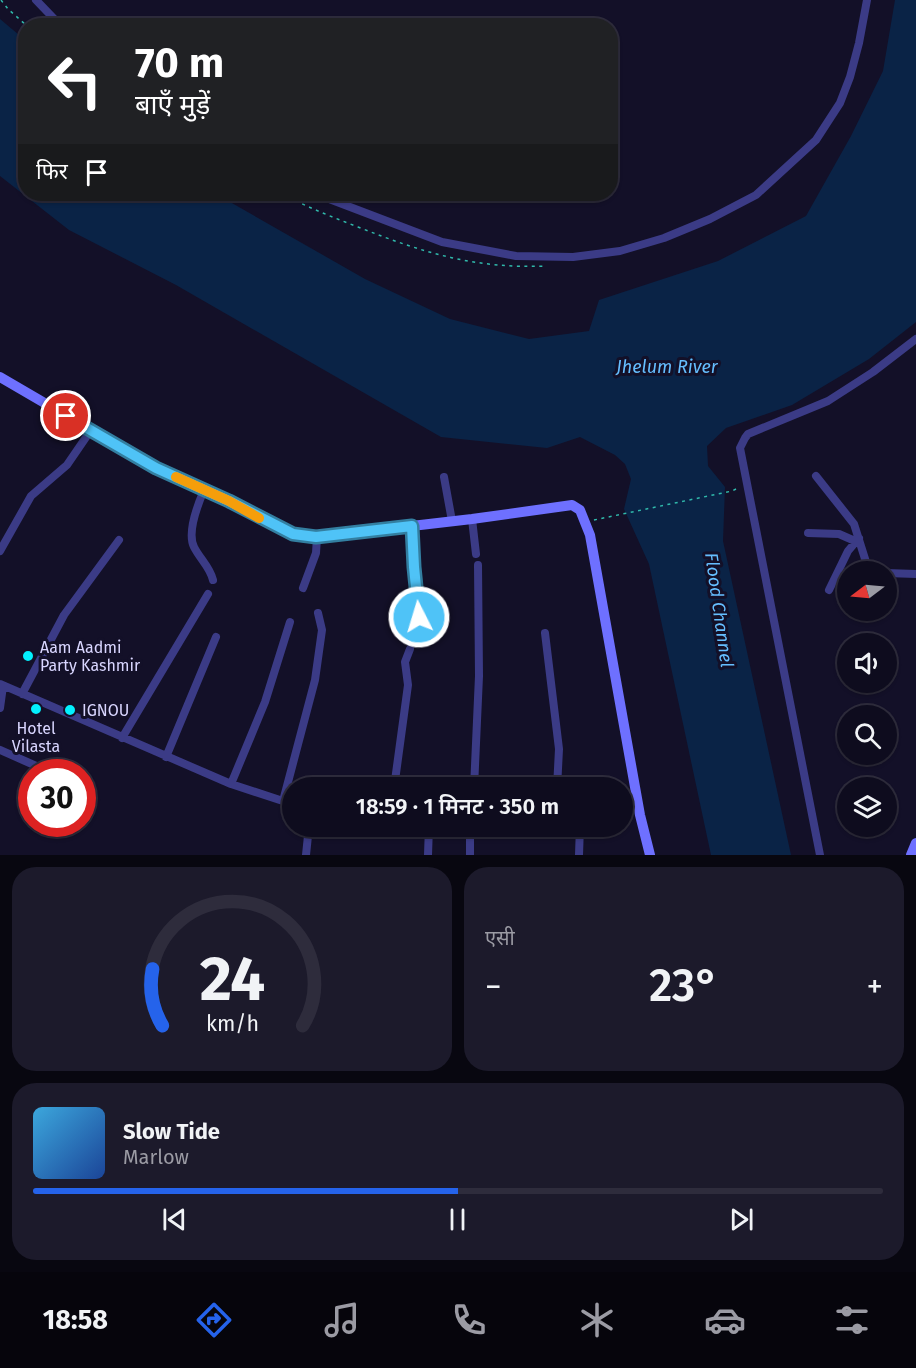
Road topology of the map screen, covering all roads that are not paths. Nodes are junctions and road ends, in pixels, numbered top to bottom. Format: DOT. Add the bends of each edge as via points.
graph roads {
  1 [pos="36,0"];
  2 [pos="867,0"];
  3 [pos="53,18"];
  4 [pos="334,201"];
  5 [pos="916,339"];
  6 [pos="0,377"];
  7 [pos="91,430"];
  8 [pos="816,476"];
  9 [pos="444,477"];
  10 [pos="204,490"];
  11 [pos="472,519"];
  12 [pos="452,521"];
  13 [pos="412,526"];
  14 [pos="808,533"];
  15 [pos="316,537"];
  16 [pos="119,540"];
  17 [pos="857,540"];
  18 [pos="0,551"];
  19 [pos="477,554"];
  20 [pos="866,561"];
  21 [pos="478,565"];
  22 [pos="897,573"];
  23 [pos="916,574"];
  24 [pos="213,580"];
  25 [pos="303,588"];
  26 [pos="830,590"];
  27 [pos="208,594"];
  28 [pos="318,613"];
  29 [pos="419,617"];
  30 [pos="290,622"];
  31 [pos="545,633"];
  32 [pos="216,637"];
  33 [pos="410,649"];
  34 [pos="2,685"];
  35 [pos="22,694"];
  36 [pos="0,708"];
  37 [pos="122,738"];
  38 [pos="0,750"];
  39 [pos="166,757"];
  40 [pos="20,759"];
  41 [pos="289,777"];
  42 [pos="395,777"];
  43 [pos="474,777"];
  44 [pos="558,777"];
  45 [pos="231,784"];
  46 [pos="282,801"];
  47 [pos="308,837"];
  48 [pos="429,837"];
  49 [pos="470,837"];
  50 [pos="580,837"];
  51 [pos="916,843"];
  52 [pos="306,855"];
  53 [pos="428,855"];
  54 [pos="470,855"];
  55 [pos="579,855"];
  56 [pos="650,855"];
  57 [pos="820,855"];
  58 [pos="911,855"];
  1 -- 3 [label="street"];
  2 -- 4 [label="street" via="860,44 840,103 816,140 756,195 664,238 620,251 573,257 516,256 442,243"];
  5 -- 57 [label="street" via="828,401 748,434 740,448"];
  6 -- 7 [label="main road"];
  7 -- 10 [label="main road" via="156,468"];
  7 -- 18 [label="street" via="67,465 31,496"];
  8 -- 17 [label="street" via="856,528"];
  9 -- 12 [label="street"];
  10 -- 15 [label="main road" via="293,534"];
  10 -- 24 [label="street" via="192,539"];
  11 -- 12 [label="main road"];
  11 -- 19 [label="street"];
  11 -- 56 [label="main road" via="572,506 580,510 590,535"];
  12 -- 13 [label="main road"];
  13 -- 15 [label="main road"];
  13 -- 29 [label="street"];
  14 -- 17 [label="street" via="839,534"];
  15 -- 25 [label="street" via="316,553"];
  16 -- 35 [label="street" via="64,615"];
  17 -- 20 [label="street"];
  17 -- 26 [label="street"];
  21 -- 43 [label="street"];
  22 -- 23 [label="street"];
  27 -- 37 [label="street"];
  28 -- 41 [label="street" via="322,630 315,680"];
  30 -- 45 [label="street" via="265,702"];
  31 -- 44 [label="street" via="559,749"];
  32 -- 39 [label="street"];
  33 -- 42 [label="street" via="405,662 408,685"];
  34 -- 35 [label="street"];
  34 -- 36 [label="street"];
  35 -- 37 [label="street"];
  37 -- 39 [label="street"];
  38 -- 40 [label="street"];
  39 -- 45 [label="street"];
  45 -- 46 [label="street"];
  47 -- 52 [label="street"];
  48 -- 53 [label="street"];
  49 -- 54 [label="street"];
  50 -- 55 [label="street"];
  51 -- 58 [label="main road"];
}
